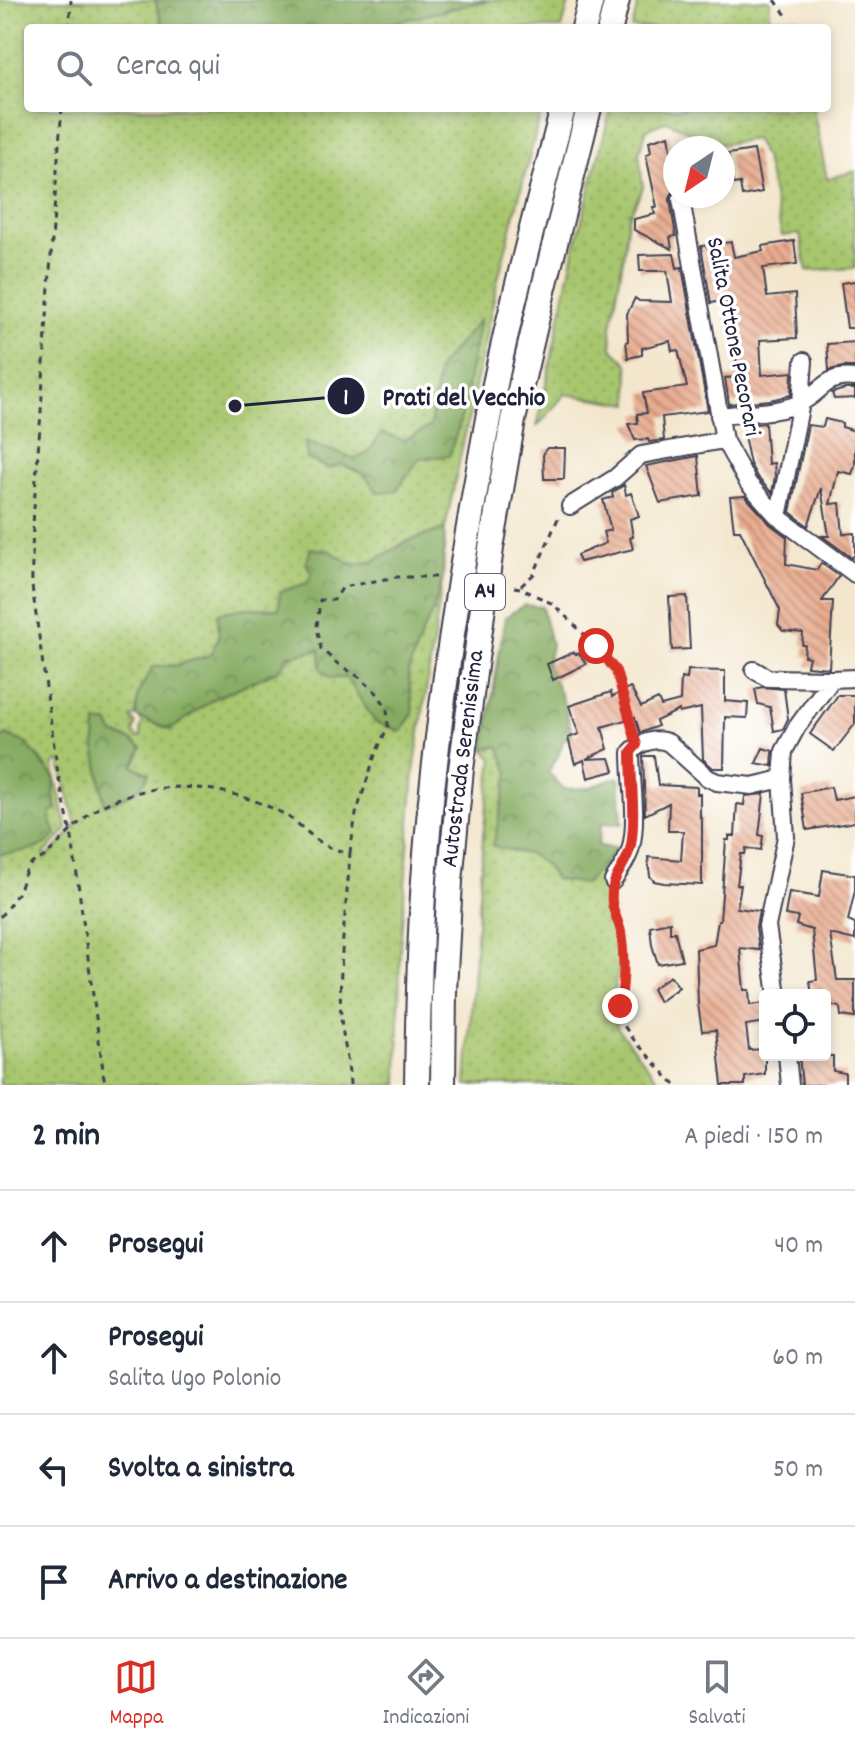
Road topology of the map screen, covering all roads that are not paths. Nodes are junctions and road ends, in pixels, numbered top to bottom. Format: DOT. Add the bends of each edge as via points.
graph roads {
  1 [pos="591,0"];
  2 [pos="617,0"];
  3 [pos="585,24"];
  4 [pos="611,24"];
  5 [pos="562,112"];
  6 [pos="588,112"];
  7 [pos="683,208"];
  8 [pos="804,361"];
  9 [pos="855,378"];
  10 [pos="801,403"];
  11 [pos="719,416"];
  12 [pos="724,440"];
  13 [pos="570,506"];
  14 [pos="778,517"];
  15 [pos="855,574"];
  16 [pos="754,670"];
  17 [pos="855,678"];
  18 [pos="832,679"];
  19 [pos="782,779"];
  20 [pos="613,881"];
  21 [pos="776,989"];
  22 [pos="788,1061"];
  23 [pos="417,1085"];
  24 [pos="443,1085"];
  25 [pos="790,1085"];
  1 -- 3 [label="highway"];
  2 -- 4 [label="highway"];
  5 -- 23 [label="highway, Autostrada Serenissima / A4" via="489,417 454,630 424,878"];
  6 -- 24 [label="highway, Autostrada Serenissima / A4" via="513,420 491,548 451,867"];
  7 -- 11 [label="street, Salita Ottone Pecorari"];
  8 -- 10 [label="street"];
  9 -- 10 [label="street" via="835,378"];
  10 -- 11 [label="street"];
  10 -- 14 [label="street"];
  11 -- 12 [label="street, Salita Ottone Pecorari"];
  12 -- 13 [label="street" via="641,455"];
  12 -- 14 [label="street, Salita Ottone Pecorari" via="748,483"];
  14 -- 15 [label="street, Salita Ottone Pecorari"];
  16 -- 18 [label="street" via="768,678"];
  17 -- 18 [label="street"];
  18 -- 19 [label="street" via="784,751"];
  19 -- 20 [label="street" via="752,786 717,782 669,743 637,745 631,752 631,847"];
  19 -- 21 [label="street" via="786,837 767,926"];
  22 -- 25 [label="street"];
}
